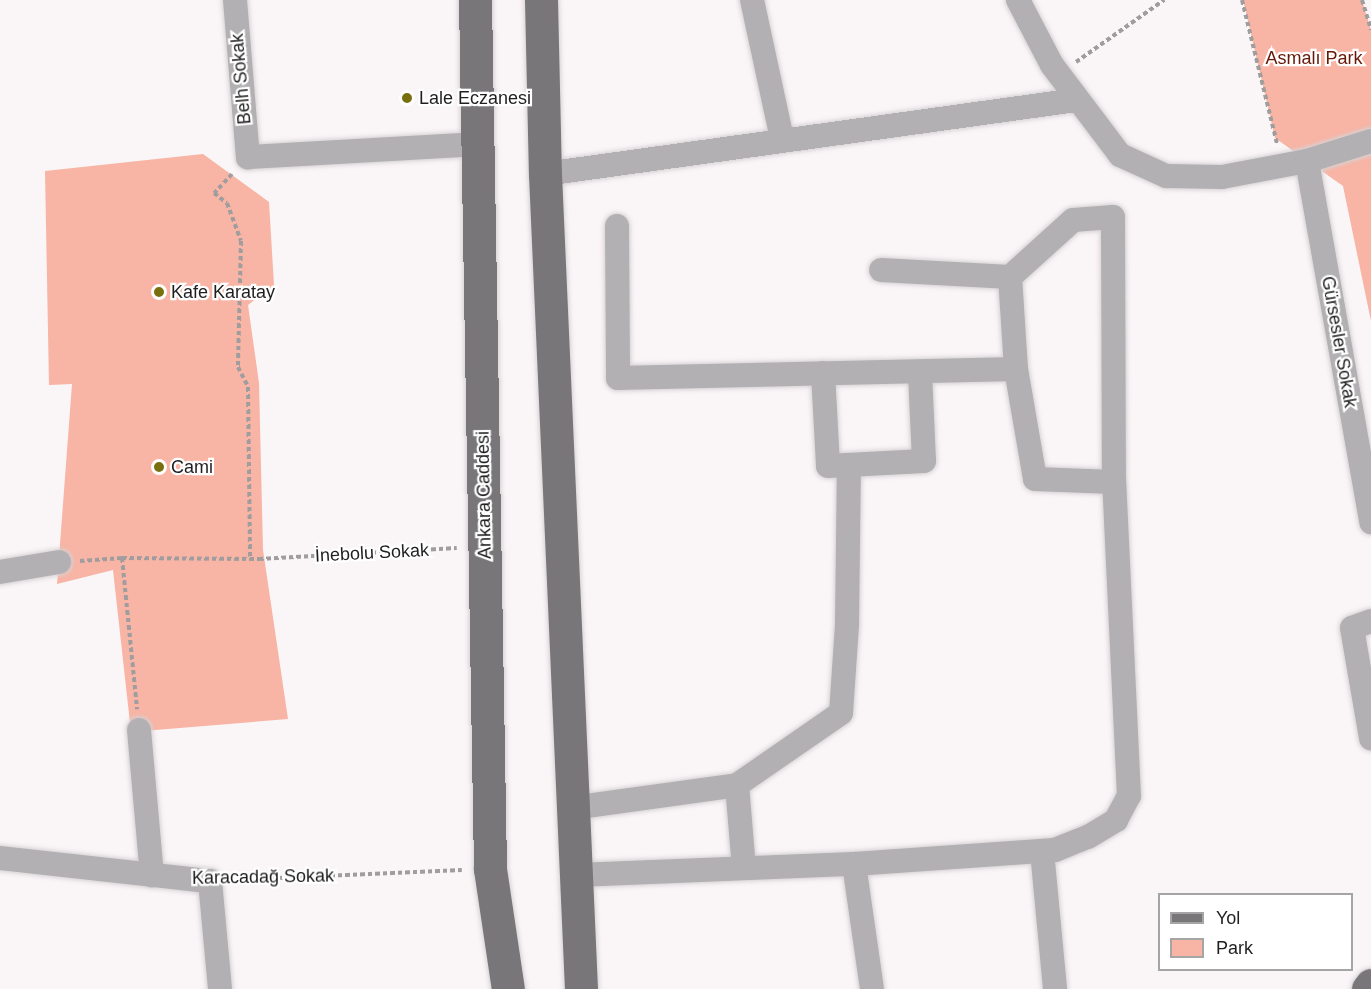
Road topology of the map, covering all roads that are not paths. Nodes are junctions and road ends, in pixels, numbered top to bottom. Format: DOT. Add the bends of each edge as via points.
graph roads {
  1 [pos="235,0"];
  2 [pos="475,0"];
  3 [pos="541,0"];
  4 [pos="752,0"];
  5 [pos="1018,0"];
  6 [pos="1076,100"];
  7 [pos="782,140"];
  8 [pos="1371,141"];
  9 [pos="477,144"];
  10 [pos="1307,161"];
  11 [pos="545,174"];
  12 [pos="617,226"];
  13 [pos="881,270"];
  14 [pos="1011,277"];
  15 [pos="1016,369"];
  16 [pos="920,372"];
  17 [pos="823,374"];
  18 [pos="849,465"];
  19 [pos="1114,482"];
  20 [pos="1371,522"];
  21 [pos="59,562"];
  22 [pos="0,572"];
  23 [pos="1371,621"];
  24 [pos="139,730"];
  25 [pos="1371,738"];
  26 [pos="737,785"];
  27 [pos="572,808"];
  28 [pos="1042,851"];
  29 [pos="0,858"];
  30 [pos="854,864"];
  31 [pos="744,868"];
  32 [pos="577,874"];
  33 [pos="152,875"];
  34 [pos="1371,985"];
  35 [pos="220,989"];
  36 [pos="508,989"];
  37 [pos="581,989"];
  38 [pos="872,989"];
  39 [pos="1055,989"];
  40 [pos="1368,989"];
  1 -- 9 [label="street, Belh Sokak" via="248,157"];
  2 -- 9 [label="main road, Ankara Caddesi"];
  3 -- 11 [label="main road"];
  4 -- 7 [label="street"];
  5 -- 6 [label="street"];
  6 -- 7 [label="street"];
  6 -- 10 [label="street" via="1120,155 1166,176 1222,177"];
  7 -- 11 [label="street"];
  8 -- 10 [label="street"];
  9 -- 36 [label="main road, Ankara Caddesi" via="490,869"];
  10 -- 20 [label="street, Gürsesler Sokak"];
  11 -- 27 [label="main road"];
  12 -- 17 [label="street" via="618,378"];
  13 -- 14 [label="street"];
  14 -- 15 [label="street"];
  14 -- 19 [label="street" via="1073,220 1113,217"];
  15 -- 16 [label="street"];
  15 -- 19 [label="street" via="1035,479"];
  16 -- 17 [label="street"];
  16 -- 18 [label="street" via="924,461"];
  17 -- 18 [label="street" via="828,466"];
  18 -- 26 [label="street" via="847,624 841,713"];
  19 -- 28 [label="street" via="1129,796 1116,819 1088,837"];
  21 -- 22 [label="street"];
  23 -- 25 [label="street" via="1352,628"];
  24 -- 33 [label="street"];
  26 -- 27 [label="street"];
  26 -- 31 [label="street"];
  27 -- 32 [label="main road"];
  28 -- 30 [label="street"];
  28 -- 39 [label="street"];
  29 -- 33 [label="street, Karacadağ Sokak"];
  30 -- 31 [label="street"];
  30 -- 38 [label="street"];
  31 -- 32 [label="street"];
  32 -- 37 [label="main road"];
  33 -- 35 [label="street, Karacadağ Sokak" via="210,881"];
  34 -- 40 [label="main road"];
}
